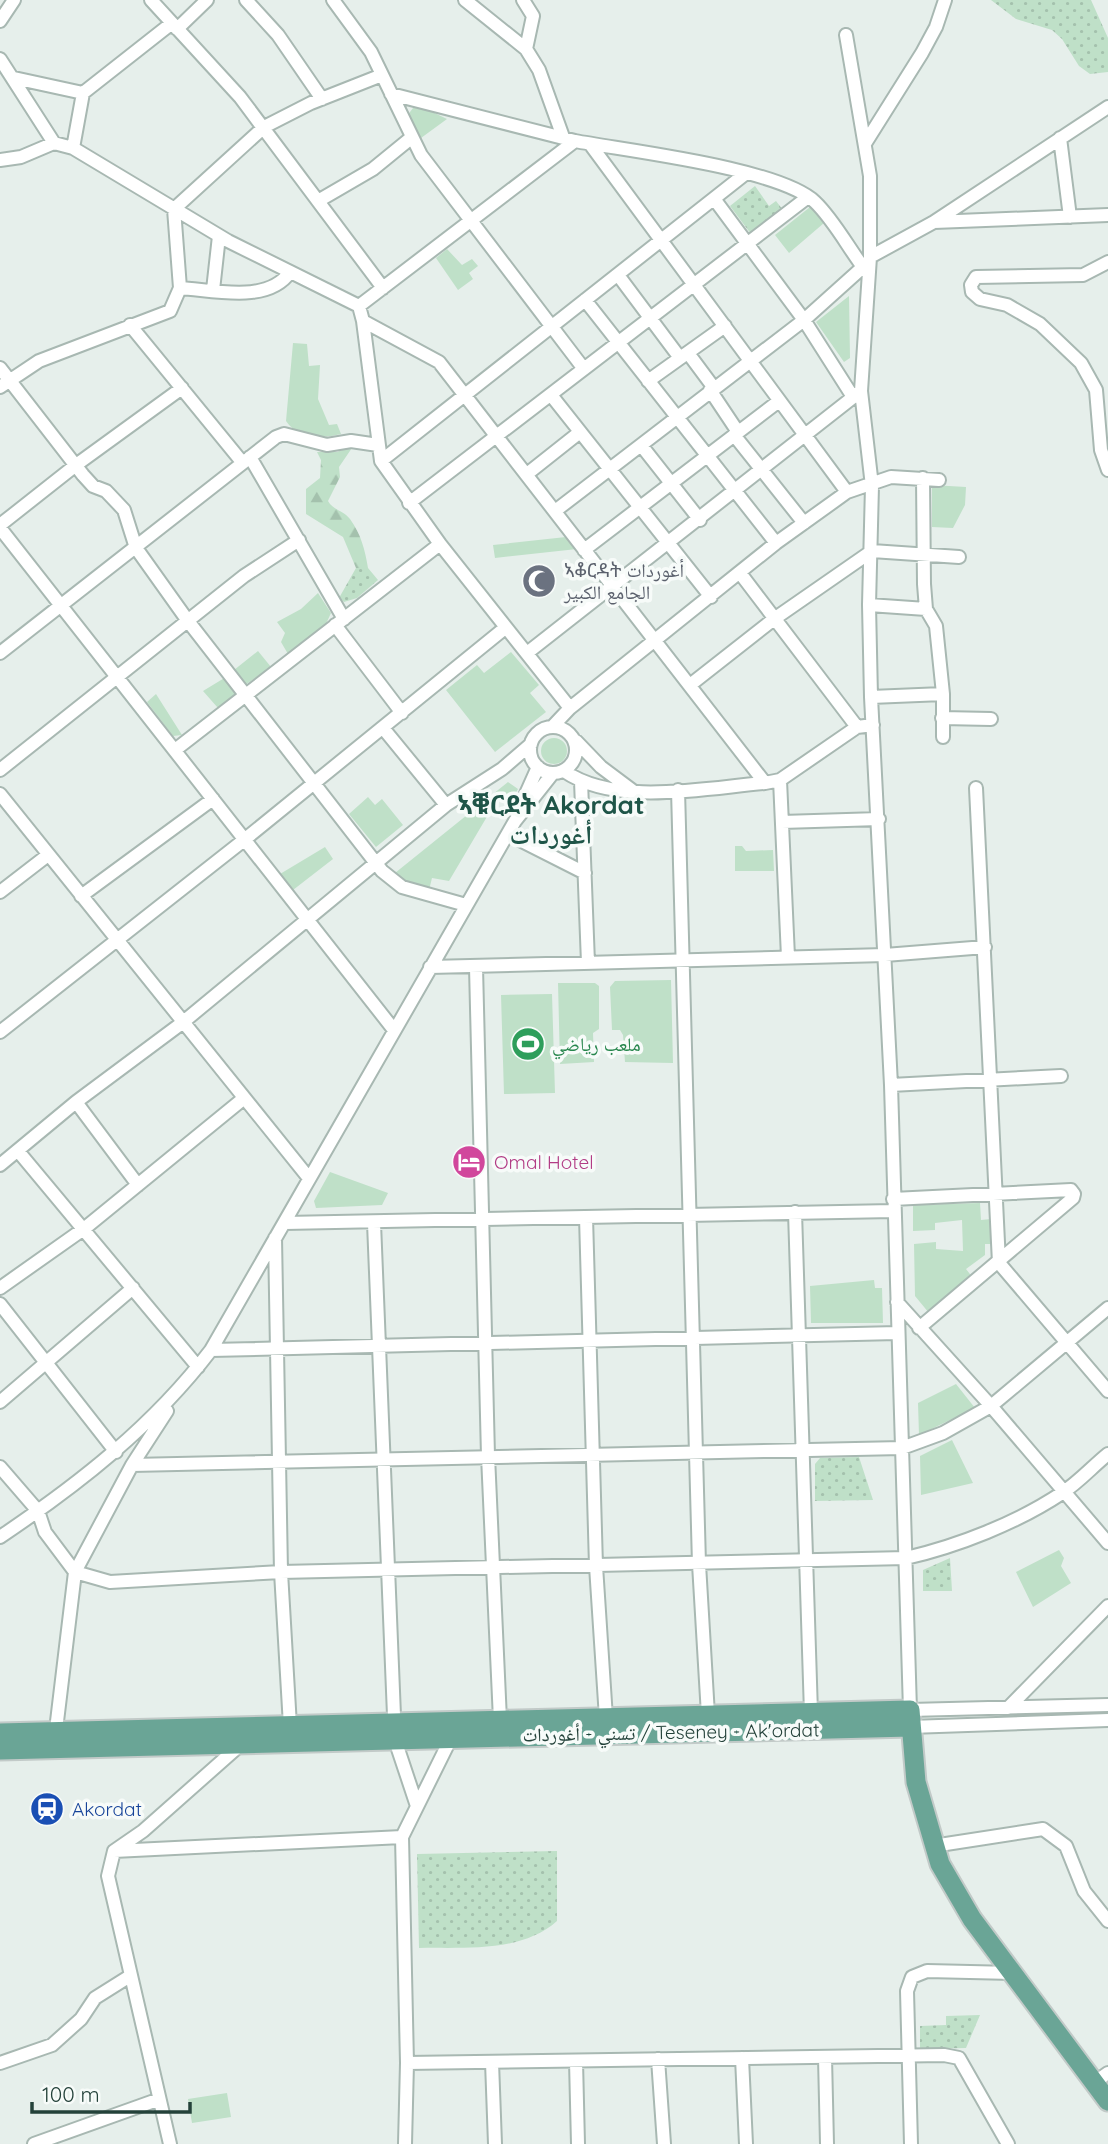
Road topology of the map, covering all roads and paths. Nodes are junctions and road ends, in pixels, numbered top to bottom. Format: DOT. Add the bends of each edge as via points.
graph roads {
  1 [pos="14,0"];
  2 [pos="151,0"];
  3 [pos="207,0"];
  4 [pos="246,0"];
  5 [pos="333,0"];
  6 [pos="465,0"];
  7 [pos="523,0"];
  8 [pos="945,0"];
  9 [pos="0,21"];
  10 [pos="174,26"];
  11 [pos="846,35"];
  12 [pos="526,49"];
  13 [pos="0,59"];
  14 [pos="382,75"];
  15 [pos="14,78"];
  16 [pos="83,93"];
  17 [pos="391,94"];
  18 [pos="322,99"];
  19 [pos="1108,107"];
  20 [pos="264,127"];
  21 [pos="411,138"];
  22 [pos="1060,138"];
  23 [pos="569,139"];
  24 [pos="866,142"];
  25 [pos="54,143"];
  26 [pos="590,144"];
  27 [pos="73,148"];
  28 [pos="0,160"];
  29 [pos="745,174"];
  30 [pos="808,197"];
  31 [pos="715,200"];
  32 [pos="318,201"];
  33 [pos="174,209"];
  34 [pos="1108,215"];
  35 [pos="1070,217"];
  36 [pos="471,222"];
  37 [pos="934,222"];
  38 [pos="219,236"];
  39 [pos="662,241"];
  40 [pos="747,244"];
  41 [pos="1108,262"];
  42 [pos="867,264"];
  43 [pos="290,272"];
  44 [pos="618,275"];
  45 [pos="695,285"];
  46 [pos="180,288"];
  47 [pos="383,288"];
  48 [pos="213,290"];
  49 [pos="585,300"];
  50 [pos="359,306"];
  51 [pos="650,318"];
  52 [pos="804,320"];
  53 [pos="363,321"];
  54 [pos="130,325"];
  55 [pos="551,327"];
  56 [pos="725,327"];
  57 [pos="618,343"];
  58 [pos="684,356"];
  59 [pos="749,361"];
  60 [pos="0,368"];
  61 [pos="584,369"];
  62 [pos="648,381"];
  63 [pos="4,383"];
  64 [pos="182,388"];
  65 [pos="712,389"];
  66 [pos="857,394"];
  67 [pos="466,395"];
  68 [pos="551,395"];
  69 [pos="779,401"];
  70 [pos="676,417"];
  71 [pos="580,432"];
  72 [pos="736,433"];
  73 [pos="498,436"];
  74 [pos="805,437"];
  75 [pos="641,444"];
  76 [pos="378,445"];
  77 [pos="707,456"];
  78 [pos="246,460"];
  79 [pos="381,461"];
  80 [pos="76,465"];
  81 [pos="610,469"];
  82 [pos="762,470"];
  83 [pos="1108,470"];
  84 [pos="527,474"];
  85 [pos="923,478"];
  86 [pos="939,480"];
  87 [pos="672,483"];
  88 [pos="872,486"];
  89 [pos="847,492"];
  90 [pos="735,493"];
  91 [pos="409,503"];
  92 [pos="640,508"];
  93 [pos="555,511"];
  94 [pos="701,520"];
  95 [pos="804,523"];
  96 [pos="0,527"];
  97 [pos="299,540"];
  98 [pos="776,543"];
  99 [pos="440,544"];
  100 [pos="669,545"];
  101 [pos="136,548"];
  102 [pos="584,550"];
  103 [pos="872,551"];
  104 [pos="924,555"];
  105 [pos="959,557"];
  106 [pos="740,573"];
  107 [pos="614,587"];
  108 [pos="710,597"];
  109 [pos="62,604"];
  110 [pos="869,605"];
  111 [pos="926,609"];
  112 [pos="774,619"];
  113 [pos="188,621"];
  114 [pos="340,622"];
  115 [pos="505,628"];
  116 [pos="655,640"];
  117 [pos="0,653"];
  118 [pos="527,653"];
  119 [pos="118,677"];
  120 [pos="690,685"];
  121 [pos="943,694"];
  122 [pos="247,695"];
  123 [pos="871,697"];
  124 [pos="570,708"];
  125 [pos="402,713"];
  126 [pos="942,718"];
  127 [pos="991,719"];
  128 [pos="873,725"];
  129 [pos="552,726"];
  130 [pos="858,727"];
  131 [pos="383,728"];
  132 [pos="943,737"];
  133 [pos="576,741"];
  134 [pos="531,744"];
  135 [pos="175,750"];
  136 [pos="536,765"];
  137 [pos="502,769"];
  138 [pos="0,770"];
  139 [pos="559,772"];
  140 [pos="780,780"];
  141 [pos="581,781"];
  142 [pos="316,782"];
  143 [pos="765,783"];
  144 [pos="976,788"];
  145 [pos="678,790"];
  146 [pos="633,791"];
  147 [pos="0,794"];
  148 [pos="213,799"];
  149 [pos="446,805"];
  150 [pos="879,819"];
  151 [pos="515,821"];
  152 [pos="782,822"];
  153 [pos="508,834"];
  154 [pos="244,840"];
  155 [pos="48,855"];
  156 [pos="376,862"];
  157 [pos="585,873"];
  158 [pos="0,892"];
  159 [pos="81,896"];
  160 [pos="466,905"];
  161 [pos="306,920"];
  162 [pos="117,940"];
  163 [pos="985,947"];
  164 [pos="885,955"];
  165 [pos="788,957"];
  166 [pos="683,960"];
  167 [pos="588,963"];
  168 [pos="429,967"];
  169 [pos="476,967"];
  170 [pos="182,1023"];
  171 [pos="394,1030"];
  172 [pos="0,1032"];
  173 [pos="1061,1076"];
  174 [pos="990,1079"];
  175 [pos="891,1085"];
  176 [pos="243,1099"];
  177 [pos="76,1102"];
  178 [pos="18,1151"];
  179 [pos="0,1166"];
  180 [pos="308,1177"];
  181 [pos="138,1185"];
  182 [pos="996,1192"];
  183 [pos="893,1205"];
  184 [pos="795,1212"];
  185 [pos="688,1213"];
  186 [pos="586,1217"];
  187 [pos="481,1220"];
  188 [pos="285,1223"];
  189 [pos="374,1223"];
  190 [pos="85,1228"];
  191 [pos="275,1238"];
  192 [pos="999,1263"];
  193 [pos="133,1287"];
  194 [pos="0,1288"];
  195 [pos="897,1302"];
  196 [pos="0,1304"];
  197 [pos="1108,1308"];
  198 [pos="919,1328"];
  199 [pos="897,1333"];
  200 [pos="797,1334"];
  201 [pos="693,1336"];
  202 [pos="589,1339"];
  203 [pos="484,1342"];
  204 [pos="1069,1342"];
  205 [pos="380,1345"];
  206 [pos="275,1347"];
  207 [pos="211,1350"];
  208 [pos="46,1361"];
  209 [pos="198,1367"];
  210 [pos="1108,1391"];
  211 [pos="179,1392"];
  212 [pos="0,1402"];
  213 [pos="991,1406"];
  214 [pos="803,1448"];
  215 [pos="902,1448"];
  216 [pos="696,1451"];
  217 [pos="116,1452"];
  218 [pos="593,1453"];
  219 [pos="1108,1454"];
  220 [pos="488,1456"];
  221 [pos="383,1458"];
  222 [pos="278,1461"];
  223 [pos="132,1465"];
  224 [pos="0,1467"];
  225 [pos="1063,1493"];
  226 [pos="38,1511"];
  227 [pos="0,1536"];
  228 [pos="1108,1543"];
  229 [pos="906,1558"];
  230 [pos="804,1562"];
  231 [pos="699,1564"];
  232 [pos="596,1566"];
  233 [pos="492,1568"];
  234 [pos="386,1570"];
  235 [pos="75,1572"];
  236 [pos="281,1572"];
  237 [pos="1108,1606"];
  238 [pos="1108,1705"];
  239 [pos="1007,1708"];
  240 [pos="811,1713"];
  241 [pos="708,1715"];
  242 [pos="606,1718"];
  243 [pos="910,1718"];
  244 [pos="500,1720"];
  245 [pos="1108,1720"];
  246 [pos="290,1726"];
  247 [pos="395,1731"];
  248 [pos="0,1733"];
  249 [pos="450,1738"];
  250 [pos="55,1740"];
  251 [pos="239,1746"];
  252 [pos="0,1750"];
  253 [pos="417,1806"];
  254 [pos="402,1837"];
  255 [pos="933,1846"];
  256 [pos="114,1851"];
  257 [pos="1108,1921"];
  258 [pos="1013,1973"];
  259 [pos="130,1976"];
  260 [pos="907,2056"];
  261 [pos="825,2057"];
  262 [pos="742,2058"];
  263 [pos="658,2059"];
  264 [pos="576,2061"];
  265 [pos="492,2062"];
  266 [pos="0,2063"];
  267 [pos="407,2063"];
  268 [pos="1101,2078"];
  269 [pos="157,2100"];
  270 [pos="1108,2101"];
  271 [pos="43,2143"];
  272 [pos="170,2144"];
  273 [pos="405,2144"];
  274 [pos="495,2144"];
  275 [pos="578,2144"];
  276 [pos="664,2144"];
  277 [pos="747,2144"];
  278 [pos="827,2144"];
  279 [pos="911,2144"];
  280 [pos="1008,2144"];
  1 -- 9 [label="street"];
  2 -- 10 [label="street"];
  3 -- 10 [label="street"];
  4 -- 18 [label="street" via="278,35"];
  5 -- 14 [label="street"];
  6 -- 12 [label="street"];
  7 -- 12 [label="street" via="533,16"];
  8 -- 24 [label="street" via="922,53"];
  10 -- 16 [label="street"];
  10 -- 20 [label="street"];
  11 -- 24 [label="street"];
  12 -- 23 [label="street"];
  13 -- 15 [label="street"];
  14 -- 17 [label="street"];
  14 -- 18 [label="street"];
  15 -- 16 [label="street"];
  15 -- 25 [label="street"];
  16 -- 27 [label="street"];
  17 -- 21 [label="street"];
  17 -- 23 [label="street"];
  18 -- 20 [label="street"];
  19 -- 22 [label="street"];
  20 -- 32 [label="street"];
  20 -- 33 [label="street"];
  21 -- 32 [label="street" via="373,169"];
  21 -- 36 [label="street"];
  22 -- 35 [label="street"];
  22 -- 37 [label="street"];
  23 -- 26 [label="street"];
  23 -- 36 [label="street"];
  24 -- 42 [label="street" via="870,176"];
  25 -- 27 [label="street"];
  25 -- 28 [label="street"];
  26 -- 29 [label="street"];
  26 -- 39 [label="street"];
  27 -- 33 [label="street"];
  29 -- 30 [label="street"];
  29 -- 31 [label="street"];
  30 -- 40 [label="street"];
  30 -- 42 [label="street"];
  31 -- 39 [label="street"];
  31 -- 40 [label="street"];
  32 -- 47 [label="street"];
  33 -- 38 [label="street"];
  33 -- 46 [label="street"];
  34 -- 35 [label="street"];
  35 -- 37 [label="street"];
  36 -- 47 [label="street"];
  36 -- 55 [label="street"];
  37 -- 42 [label="street"];
  38 -- 43 [label="street"];
  38 -- 48 [label="street"];
  39 -- 44 [label="street"];
  39 -- 45 [label="street"];
  40 -- 45 [label="street"];
  40 -- 52 [label="street"];
  41 -- 83 [label="street" via="1083,275 976,277 971,285 980,299 1007,305 1046,328 1081,363 1096,390 1101,450"];
  42 -- 52 [label="street"];
  42 -- 66 [label="street"];
  43 -- 48 [label="street" via="275,287 252,292"];
  43 -- 50 [label="street"];
  44 -- 49 [label="street"];
  44 -- 51 [label="street"];
  45 -- 51 [label="street"];
  45 -- 56 [label="street"];
  46 -- 48 [label="street"];
  46 -- 54 [label="street" via="170,311"];
  47 -- 50 [label="street"];
  49 -- 55 [label="street"];
  49 -- 57 [label="street"];
  50 -- 53 [label="street"];
  51 -- 57 [label="street"];
  51 -- 58 [label="street"];
  52 -- 59 [label="street"];
  52 -- 66 [label="street"];
  53 -- 67 [label="street" via="439,362"];
  53 -- 76 [label="street"];
  54 -- 63 [label="street" via="39,362"];
  54 -- 64 [label="street"];
  55 -- 61 [label="street"];
  55 -- 67 [label="street"];
  56 -- 58 [label="street"];
  56 -- 59 [label="street"];
  57 -- 61 [label="street"];
  57 -- 62 [label="street"];
  58 -- 62 [label="street"];
  58 -- 65 [label="street"];
  59 -- 65 [label="street"];
  59 -- 69 [label="street"];
  60 -- 63 [label="street"];
  61 -- 68 [label="street"];
  62 -- 70 [label="street"];
  63 -- 80 [label="street"];
  64 -- 78 [label="street"];
  64 -- 80 [label="street"];
  65 -- 70 [label="street"];
  65 -- 72 [label="street"];
  66 -- 74 [label="street"];
  66 -- 88 [label="street"];
  67 -- 73 [label="street"];
  67 -- 79 [label="street"];
  68 -- 71 [label="street"];
  68 -- 73 [label="street"];
  69 -- 72 [label="street"];
  69 -- 74 [label="street"];
  70 -- 75 [label="street"];
  70 -- 77 [label="street"];
  71 -- 81 [label="street"];
  71 -- 84 [label="street"];
  72 -- 77 [label="street"];
  72 -- 82 [label="street"];
  73 -- 84 [label="street"];
  73 -- 91 [label="street"];
  74 -- 82 [label="street"];
  74 -- 89 [label="street"];
  75 -- 81 [label="street"];
  75 -- 87 [label="street"];
  76 -- 78 [label="street" via="327,444 284,434"];
  76 -- 79 [label="street"];
  77 -- 87 [label="street"];
  77 -- 90 [label="street"];
  78 -- 97 [label="street"];
  78 -- 101 [label="street"];
  79 -- 91 [label="street"];
  80 -- 96 [label="street"];
  80 -- 101 [label="street" via="93,486 106,491 124,510"];
  81 -- 92 [label="street"];
  81 -- 93 [label="street"];
  82 -- 90 [label="street"];
  82 -- 95 [label="street"];
  84 -- 93 [label="street"];
  85 -- 86 [label="street"];
  85 -- 88 [label="street" via="891,477"];
  85 -- 104 [label="street"];
  87 -- 92 [label="street"];
  87 -- 94 [label="street"];
  88 -- 89 [label="street"];
  88 -- 103 [label="street"];
  89 -- 95 [label="street"];
  90 -- 94 [label="street"];
  90 -- 98 [label="street"];
  91 -- 99 [label="street"];
  92 -- 100 [label="street"];
  92 -- 102 [label="street"];
  93 -- 102 [label="street"];
  94 -- 100 [label="street"];
  95 -- 98 [label="street"];
  96 -- 109 [label="street"];
  97 -- 113 [label="street" via="272,555"];
  97 -- 114 [label="street"];
  98 -- 106 [label="street"];
  99 -- 114 [label="street"];
  99 -- 115 [label="street"];
  100 -- 107 [label="street"];
  100 -- 108 [label="street"];
  101 -- 109 [label="street"];
  101 -- 113 [label="street"];
  102 -- 107 [label="street"];
  103 -- 104 [label="street"];
  103 -- 110 [label="street"];
  103 -- 112 [label="street"];
  104 -- 105 [label="street"];
  104 -- 111 [label="street"];
  106 -- 108 [label="street"];
  106 -- 112 [label="street"];
  107 -- 116 [label="street"];
  107 -- 118 [label="street"];
  108 -- 116 [label="street"];
  109 -- 117 [label="street"];
  109 -- 119 [label="street"];
  110 -- 111 [label="street"];
  110 -- 123 [label="street"];
  111 -- 121 [label="street" via="936,626"];
  112 -- 120 [label="street"];
  112 -- 130 [label="street"];
  113 -- 119 [label="street"];
  113 -- 122 [label="street"];
  114 -- 122 [label="street"];
  114 -- 125 [label="street"];
  115 -- 118 [label="street"];
  115 -- 125 [label="street"];
  116 -- 120 [label="street"];
  116 -- 124 [label="street"];
  118 -- 124 [label="street"];
  119 -- 135 [label="street"];
  119 -- 138 [label="street"];
  120 -- 143 [label="street"];
  121 -- 123 [label="street"];
  121 -- 126 [label="street"];
  122 -- 135 [label="street"];
  122 -- 142 [label="street"];
  123 -- 128 [label="street"];
  124 -- 129 [label="street"];
  125 -- 131 [label="street"];
  126 -- 127 [label="street"];
  126 -- 132 [label="street"];
  128 -- 130 [label="street"];
  128 -- 150 [label="street"];
  129 -- 133 [label="street" via="567,730"];
  129 -- 134 [label="street" via="539,732"];
  130 -- 140 [label="street"];
  131 -- 142 [label="street"];
  131 -- 149 [label="street"];
  133 -- 139 [label="street" via="573,763"];
  133 -- 146 [label="street"];
  134 -- 136 [label="street"];
  134 -- 137 [label="street"];
  135 -- 148 [label="street"];
  136 -- 137 [label="street"];
  136 -- 139 [label="street"];
  136 -- 151 [label="street"];
  137 -- 149 [label="street"];
  139 -- 141 [label="street"];
  139 -- 151 [label="street"];
  140 -- 143 [label="street"];
  140 -- 152 [label="street"];
  141 -- 146 [label="street"];
  141 -- 157 [label="street"];
  142 -- 154 [label="street"];
  142 -- 156 [label="street"];
  143 -- 145 [label="street"];
  144 -- 163 [label="street"];
  145 -- 146 [label="street"];
  145 -- 166 [label="street"];
  147 -- 155 [label="street"];
  148 -- 154 [label="street"];
  148 -- 159 [label="street"];
  149 -- 156 [label="street"];
  150 -- 152 [label="street"];
  150 -- 164 [label="street"];
  151 -- 153 [label="street"];
  152 -- 165 [label="street"];
  153 -- 157 [label="street"];
  153 -- 160 [label="street"];
  154 -- 161 [label="street"];
  154 -- 162 [label="street"];
  155 -- 158 [label="street"];
  155 -- 159 [label="street"];
  156 -- 160 [label="street" via="402,887"];
  156 -- 161 [label="street"];
  157 -- 167 [label="street"];
  159 -- 162 [label="street"];
  160 -- 168 [label="street"];
  161 -- 170 [label="street"];
  161 -- 171 [label="street"];
  162 -- 170 [label="street"];
  162 -- 172 [label="street"];
  163 -- 164 [label="street"];
  163 -- 174 [label="street"];
  164 -- 165 [label="street"];
  164 -- 175 [label="street"];
  165 -- 166 [label="street"];
  166 -- 167 [label="street"];
  166 -- 185 [label="street"];
  167 -- 169 [label="street"];
  168 -- 169 [label="street"];
  168 -- 171 [label="street"];
  169 -- 187 [label="street"];
  170 -- 176 [label="street"];
  170 -- 177 [label="street"];
  171 -- 180 [label="street"];
  173 -- 174 [label="street"];
  174 -- 175 [label="street"];
  174 -- 182 [label="street"];
  175 -- 183 [label="street"];
  176 -- 180 [label="street"];
  176 -- 181 [label="street"];
  177 -- 178 [label="street"];
  177 -- 181 [label="street"];
  178 -- 179 [label="street"];
  178 -- 190 [label="street"];
  180 -- 188 [label="street"];
  181 -- 190 [label="street"];
  182 -- 183 [label="street"];
  182 -- 192 [label="street"];
  182 -- 192 [label="street" via="1071,1190 1074,1194"];
  183 -- 184 [label="street"];
  183 -- 195 [label="street"];
  184 -- 185 [label="street"];
  184 -- 200 [label="street"];
  185 -- 186 [label="street"];
  185 -- 201 [label="street"];
  186 -- 187 [label="street"];
  186 -- 202 [label="street"];
  187 -- 189 [label="street"];
  187 -- 203 [label="street"];
  188 -- 189 [label="street"];
  188 -- 191 [label="street"];
  189 -- 205 [label="street"];
  190 -- 193 [label="street"];
  190 -- 194 [label="street"];
  191 -- 206 [label="street"];
  191 -- 207 [label="street"];
  192 -- 198 [label="street"];
  192 -- 204 [label="street"];
  193 -- 208 [label="street"];
  193 -- 209 [label="street"];
  195 -- 198 [label="street"];
  195 -- 199 [label="street"];
  196 -- 208 [label="street"];
  197 -- 204 [label="street"];
  198 -- 213 [label="street"];
  199 -- 200 [label="street"];
  199 -- 215 [label="street"];
  200 -- 201 [label="street"];
  200 -- 214 [label="street"];
  201 -- 202 [label="street"];
  201 -- 216 [label="street"];
  202 -- 203 [label="street"];
  202 -- 218 [label="street"];
  203 -- 205 [label="street"];
  203 -- 220 [label="street"];
  204 -- 210 [label="street"];
  204 -- 213 [label="street"];
  205 -- 206 [label="street"];
  205 -- 221 [label="street"];
  206 -- 207 [label="street"];
  206 -- 222 [label="street"];
  207 -- 209 [label="street"];
  208 -- 212 [label="street"];
  208 -- 217 [label="street"];
  209 -- 211 [label="street"];
  211 -- 217 [label="street"];
  211 -- 223 [label="street"];
  213 -- 215 [label="street" via="943,1433"];
  213 -- 225 [label="street"];
  214 -- 215 [label="street"];
  214 -- 216 [label="street"];
  214 -- 230 [label="street"];
  215 -- 229 [label="street"];
  216 -- 218 [label="street"];
  216 -- 231 [label="street"];
  217 -- 226 [label="street"];
  218 -- 220 [label="street"];
  218 -- 232 [label="street"];
  219 -- 225 [label="street"];
  220 -- 221 [label="street"];
  220 -- 233 [label="street"];
  221 -- 222 [label="street"];
  221 -- 234 [label="street"];
  222 -- 223 [label="street"];
  222 -- 236 [label="street"];
  223 -- 235 [label="street"];
  224 -- 226 [label="street"];
  225 -- 228 [label="street"];
  225 -- 229 [label="street" via="942,1550"];
  226 -- 227 [label="street"];
  226 -- 235 [label="street" via="45,1532"];
  229 -- 230 [label="street"];
  229 -- 243 [label="street"];
  230 -- 231 [label="street"];
  230 -- 240 [label="street"];
  231 -- 232 [label="street"];
  231 -- 241 [label="street"];
  232 -- 233 [label="street"];
  232 -- 242 [label="street"];
  233 -- 234 [label="street"];
  233 -- 244 [label="street"];
  234 -- 236 [label="street"];
  234 -- 247 [label="street"];
  235 -- 236 [label="street" via="110,1581"];
  235 -- 250 [label="street"];
  236 -- 246 [label="street"];
  237 -- 239 [label="street"];
  238 -- 239 [label="street"];
  239 -- 243 [label="street"];
  240 -- 241 [label="main road"];
  240 -- 243 [label="main road"];
  241 -- 242 [label="main road"];
  242 -- 244 [label="main road"];
  243 -- 245 [label="street"];
  243 -- 249 [label="main road, تسني - أغوردات / Teseney - Ak'ordat"];
  243 -- 255 [label="main road" via="916,1782"];
  244 -- 247 [label="main road"];
  246 -- 247 [label="main road"];
  246 -- 250 [label="main road"];
  247 -- 249 [label="main road, تسني - أغوردات / Teseney - Ak'ordat"];
  247 -- 251 [label="main road, تسني - أغوردات / Teseney - Ak'ordat"];
  247 -- 253 [label="street"];
  248 -- 250 [label="main road"];
  249 -- 253 [label="street"];
  250 -- 251 [label="main road, تسني - أغوردات / Teseney - Ak'ordat"];
  250 -- 252 [label="main road, تسني - أغوردات / Teseney - Ak'ordat"];
  251 -- 256 [label="street" via="144,1831"];
  253 -- 254 [label="street"];
  254 -- 256 [label="street"];
  254 -- 267 [label="street"];
  255 -- 257 [label="street" via="1044,1829 1066,1846 1084,1891"];
  255 -- 258 [label="main road" via="954,1892"];
  256 -- 259 [label="street" via="108,1876"];
  258 -- 260 [label="street" via="927,1972 912,1977 907,1991"];
  258 -- 268 [label="main road"];
  259 -- 266 [label="street" via="95,1998 81,2019 52,2045"];
  259 -- 269 [label="street"];
  260 -- 261 [label="street"];
  260 -- 279 [label="street"];
  260 -- 280 [label="street" via="959,2059"];
  261 -- 262 [label="street"];
  261 -- 278 [label="street"];
  262 -- 263 [label="street"];
  262 -- 277 [label="street"];
  263 -- 264 [label="street"];
  263 -- 276 [label="street"];
  264 -- 265 [label="street"];
  264 -- 275 [label="street"];
  265 -- 267 [label="street"];
  265 -- 274 [label="street"];
  267 -- 273 [label="street"];
  268 -- 270 [label="main road"];
  269 -- 271 [label="street"];
  269 -- 272 [label="street"];
}
